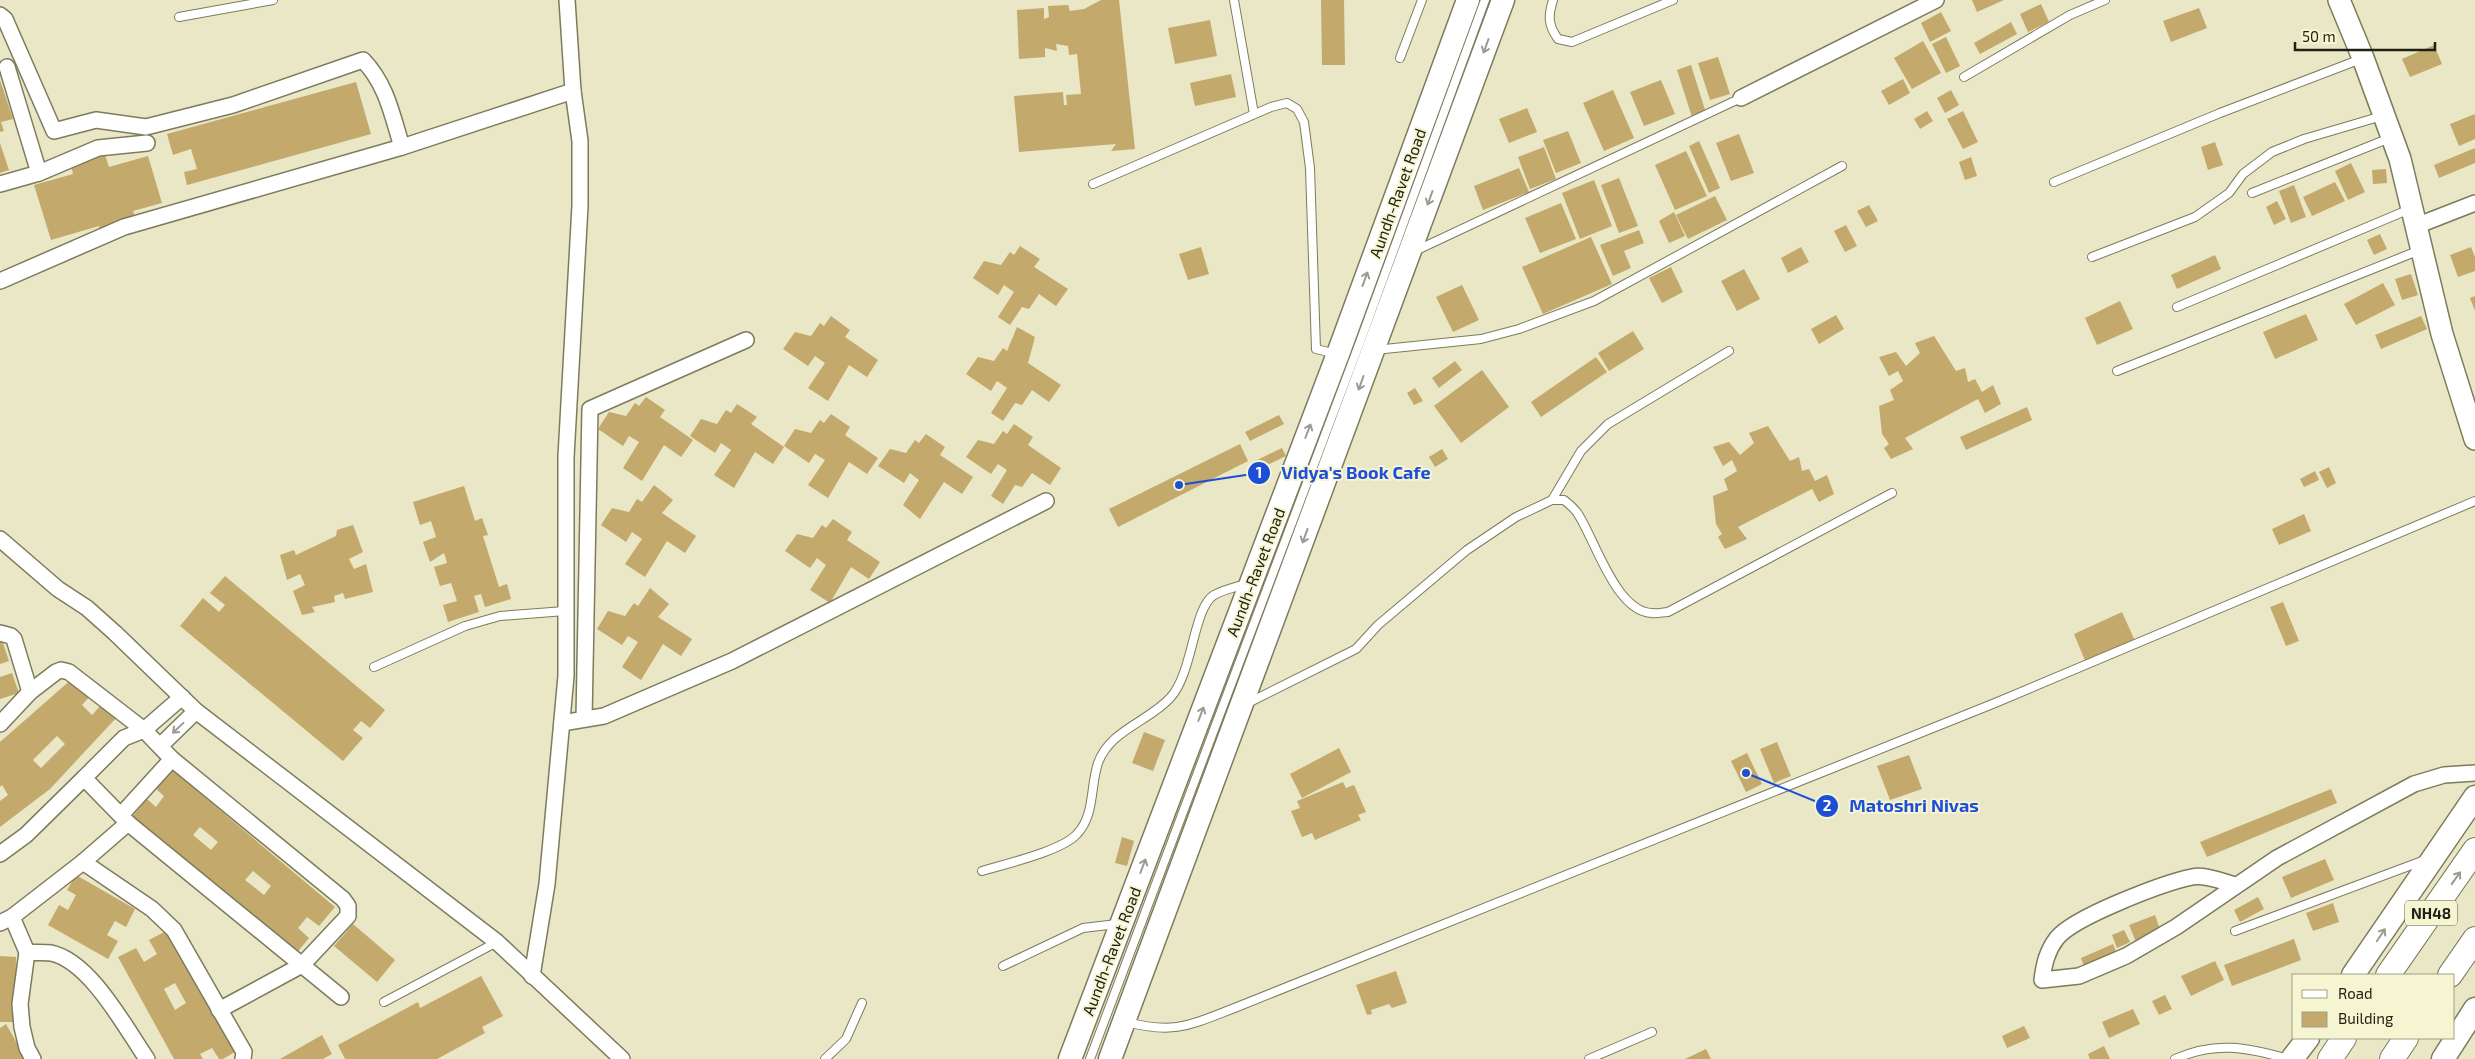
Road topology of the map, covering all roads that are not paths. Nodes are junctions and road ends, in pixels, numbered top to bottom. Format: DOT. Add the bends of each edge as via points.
graph roads {
  1 [pos="273,0"];
  2 [pos="567,0"];
  3 [pos="1234,0"];
  4 [pos="1422,0"];
  5 [pos="1468,0"];
  6 [pos="1485,0"];
  7 [pos="1503,0"];
  8 [pos="1553,0"];
  9 [pos="1674,0"];
  10 [pos="1936,0"];
  11 [pos="2106,0"];
  12 [pos="2344,2"];
  13 [pos="0,15"];
  14 [pos="179,17"];
  15 [pos="1400,58"];
  16 [pos="2363,58"];
  17 [pos="7,67"];
  18 [pos="1964,77"];
  19 [pos="573,91"];
  20 [pos="1741,98"];
  21 [pos="1254,114"];
  22 [pos="2384,116"];
  23 [pos="2392,138"];
  24 [pos="147,143"];
  25 [pos="402,147"];
  26 [pos="1842,166"];
  27 [pos="39,173"];
  28 [pos="2054,182"];
  29 [pos="0,184"];
  30 [pos="1092,184"];
  31 [pos="2252,193"];
  32 [pos="2475,203"];
  33 [pos="2414,217"];
  34 [pos="2422,249"];
  35 [pos="1410,253"];
  36 [pos="2092,257"];
  37 [pos="0,281"];
  38 [pos="2177,306"];
  39 [pos="746,340"];
  40 [pos="1729,351"];
  41 [pos="1356,352"];
  42 [pos="2117,371"];
  43 [pos="2475,439"];
  44 [pos="1892,493"];
  45 [pos="1552,500"];
  46 [pos="1046,501"];
  47 [pos="2475,501"];
  48 [pos="0,539"];
  49 [pos="1250,583"];
  50 [pos="565,611"];
  51 [pos="0,633"];
  52 [pos="374,667"];
  53 [pos="30,692"];
  54 [pos="182,697"];
  55 [pos="1242,706"];
  56 [pos="6,711"];
  57 [pos="196,711"];
  58 [pos="584,719"];
  59 [pos="562,723"];
  60 [pos="0,724"];
  61 [pos="144,730"];
  62 [pos="160,746"];
  63 [pos="172,759"];
  64 [pos="2475,773"];
  65 [pos="84,778"];
  66 [pos="2475,797"];
  67 [pos="125,819"];
  68 [pos="2475,850"];
  69 [pos="0,854"];
  70 [pos="2434,856"];
  71 [pos="83,862"];
  72 [pos="982,872"];
  73 [pos="2236,885"];
  74 [pos="6,920"];
  75 [pos="1121,924"];
  76 [pos="2235,931"];
  77 [pos="2475,939"];
  78 [pos="496,942"];
  79 [pos="28,952"];
  80 [pos="302,965"];
  81 [pos="1003,966"];
  82 [pos="2354,974"];
  83 [pos="2389,974"];
  84 [pos="2451,974"];
  85 [pos="532,976"];
  86 [pos="341,997"];
  87 [pos="384,1002"];
  88 [pos="862,1004"];
  89 [pos="2475,1008"];
  90 [pos="220,1010"];
  91 [pos="1124,1021"];
  92 [pos="1652,1032"];
  93 [pos="2307,1039"];
  94 [pos="2343,1039"];
  95 [pos="2405,1039"];
  96 [pos="33,1059"];
  97 [pos="147,1059"];
  98 [pos="243,1059"];
  99 [pos="622,1059"];
  100 [pos="825,1059"];
  101 [pos="1070,1059"];
  102 [pos="1090,1059"];
  103 [pos="1110,1059"];
  104 [pos="1589,1059"];
  105 [pos="2175,1059"];
  106 [pos="2288,1059"];
  107 [pos="2292,1059"];
  108 [pos="2330,1059"];
  109 [pos="2392,1059"];
  110 [pos="2443,1059"];
  1 -- 14 [label="lane"];
  2 -- 19 [label="street"];
  3 -- 21 [label="lane"];
  4 -- 15 [label="lane"];
  41 -- 5 [label="main road, Aundh-Ravet Road, one-way"];
  6 -- 41 [label="lane"];
  7 -- 35 [label="main road, Aundh-Ravet Road, one-way"];
  8 -- 9 [label="lane" via="1550,28 1558,39 1572,42"];
  10 -- 20 [label="street"];
  11 -- 18 [label="lane" via="2070,15"];
  12 -- 16 [label="main road"];
  13 -- 25 [label="street" via="5,19 54,130 96,120 146,127 233,105 363,60 376,74 384,90"];
  16 -- 22 [label="main road"];
  16 -- 28 [label="lane"];
  17 -- 27 [label="street"];
  19 -- 25 [label="street"];
  19 -- 50 [label="street" via="580,141 580,206 566,457"];
  20 -- 35 [label="lane"];
  21 -- 30 [label="lane"];
  21 -- 41 [label="lane" via="1287,103 1298,109 1304,122 1310,168 1316,349"];
  22 -- 23 [label="main road"];
  22 -- 36 [label="lane" via="2304,139 2272,152 2243,174 2229,193 2195,217"];
  23 -- 31 [label="lane"];
  23 -- 33 [label="main road"];
  24 -- 27 [label="street" via="98,148"];
  25 -- 37 [label="street" via="124,227"];
  26 -- 41 [label="lane" via="1594,301 1519,329 1481,339"];
  27 -- 29 [label="street"];
  32 -- 33 [label="street"];
  33 -- 34 [label="main road"];
  33 -- 38 [label="lane"];
  34 -- 42 [label="lane"];
  34 -- 43 [label="main road" via="2442,334"];
  35 -- 41 [label="main road, Aundh-Ravet Road"];
  39 -- 58 [label="street" via="590,409"];
  40 -- 45 [label="lane" via="1608,424 1581,451"];
  49 -- 41 [label="main road, Aundh-Ravet Road, one-way"];
  41 -- 55 [label="main road, Aundh-Ravet Road, one-way"];
  41 -- 102 [label="lane"];
  44 -- 45 [label="lane" via="1668,612 1651,614 1633,606 1618,588 1578,512 1564,500"];
  45 -- 55 [label="lane" via="1516,517 1467,550 1378,625 1356,649"];
  46 -- 58 [label="street" via="732,661 638,703 604,716"];
  47 -- 91 [label="lane" via="1995,704 1232,1010 1166,1029"];
  48 -- 54 [label="street" via="58,589 87,608"];
  49 -- 72 [label="lane" via="1218,593 1205,604 1191,656 1171,698 1110,742 1098,763 1085,824 1076,836 1063,844"];
  75 -- 49 [label="main road, Aundh-Ravet Road, one-way"];
  50 -- 52 [label="lane" via="500,616 466,626"];
  50 -- 59 [label="street" via="566,676"];
  51 -- 53 [label="street" via="14,639"];
  53 -- 56 [label="street"];
  53 -- 61 [label="street" via="56,672 68,672"];
  54 -- 57 [label="street"];
  54 -- 61 [label="street"];
  55 -- 91 [label="main road, Aundh-Ravet Road"];
  56 -- 60 [label="street"];
  57 -- 62 [label="street, one-way"];
  57 -- 78 [label="street"];
  58 -- 59 [label="street"];
  59 -- 85 [label="street" via="547,884"];
  61 -- 62 [label="street"];
  61 -- 65 [label="street" via="124,738"];
  62 -- 63 [label="street"];
  63 -- 67 [label="street"];
  63 -- 80 [label="street" via="348,906 348,916"];
  64 -- 73 [label="street" via="2444,775 2414,784 2277,858"];
  65 -- 67 [label="street"];
  65 -- 69 [label="street" via="26,835"];
  66 -- 70 [label="main road"];
  67 -- 71 [label="street"];
  67 -- 80 [label="street"];
  83 -- 68 [label="highway, NH48, one-way"];
  70 -- 76 [label="lane"];
  82 -- 70 [label="main road, one-way"];
  71 -- 74 [label="street"];
  71 -- 90 [label="street" via="174,930"];
  73 -- 73 [label="street" via="2126,956 2079,976 2042,980 2045,959 2058,937 2083,917 2193,876"];
  74 -- 79 [label="street"];
  75 -- 81 [label="lane" via="1083,928"];
  75 -- 101 [label="main road, Aundh-Ravet Road"];
  77 -- 84 [label="highway, NH48"];
  78 -- 85 [label="street"];
  78 -- 87 [label="lane"];
  79 -- 96 [label="street" via="20,1004 22,1027"];
  79 -- 97 [label="street" via="51,954 68,960 85,972"];
  80 -- 86 [label="street"];
  80 -- 90 [label="street"];
  85 -- 99 [label="street"];
  88 -- 100 [label="lane" via="846,1039"];
  89 -- 110 [label="main road"];
  90 -- 98 [label="street" via="244,1052"];
  91 -- 103 [label="main road, Aundh-Ravet Road"];
  92 -- 104 [label="lane"];
  93 -- 107 [label="main road"];
  94 -- 108 [label="highway"];
  95 -- 109 [label="highway"];
  105 -- 106 [label="lane" via="2192,1051 2223,1046 2253,1049"];
}
